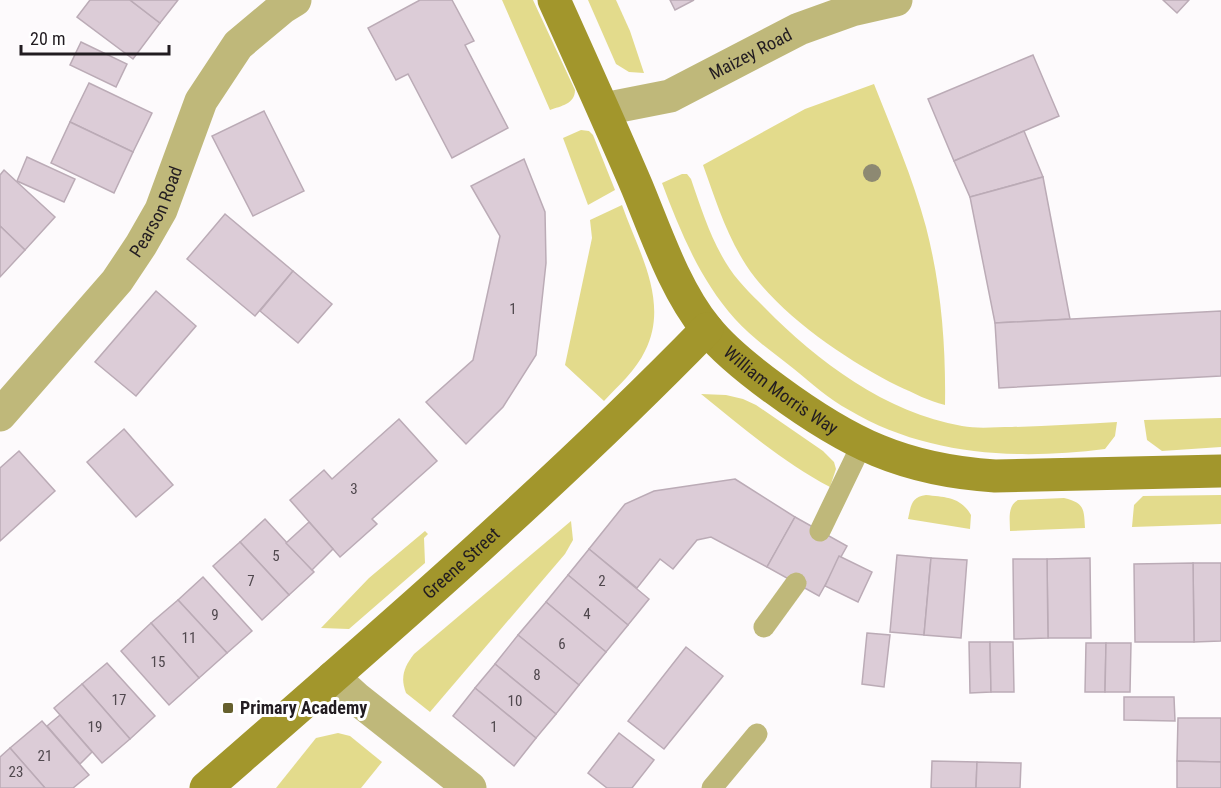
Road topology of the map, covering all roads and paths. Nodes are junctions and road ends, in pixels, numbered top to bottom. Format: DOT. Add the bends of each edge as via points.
graph roads {
  1 [pos="295,0"];
  2 [pos="554,0"];
  3 [pos="896,0"];
  4 [pos="604,109"];
  5 [pos="707,329"];
  6 [pos="0,415"];
  7 [pos="862,444"];
  8 [pos="1221,471"];
  9 [pos="820,531"];
  10 [pos="796,583"];
  11 [pos="764,627"];
  12 [pos="333,677"];
  13 [pos="757,734"];
  14 [pos="206,788"];
  15 [pos="470,788"];
  16 [pos="712,788"];
  1 -- 6 [label="street, Pearson Road" via="238,45 201,101 161,210 141,245 117,281"];
  2 -- 4 [label="street, William Morris Way"];
  3 -- 4 [label="street, Maizey Road" via="852,10 799,29 670,96"];
  4 -- 5 [label="street, William Morris Way" via="665,257"];
  5 -- 7 [label="street, William Morris Way" via="753,373 806,412"];
  5 -- 12 [label="street, Greene Street" via="518,513"];
  7 -- 8 [label="street, William Morris Way" via="924,467 972,475"];
  7 -- 9 [label="lane"];
  10 -- 11 [label="lane"];
  12 -- 14 [label="street, Greene Street"];
  12 -- 15 [label="street"];
  13 -- 16 [label="lane"];
}
